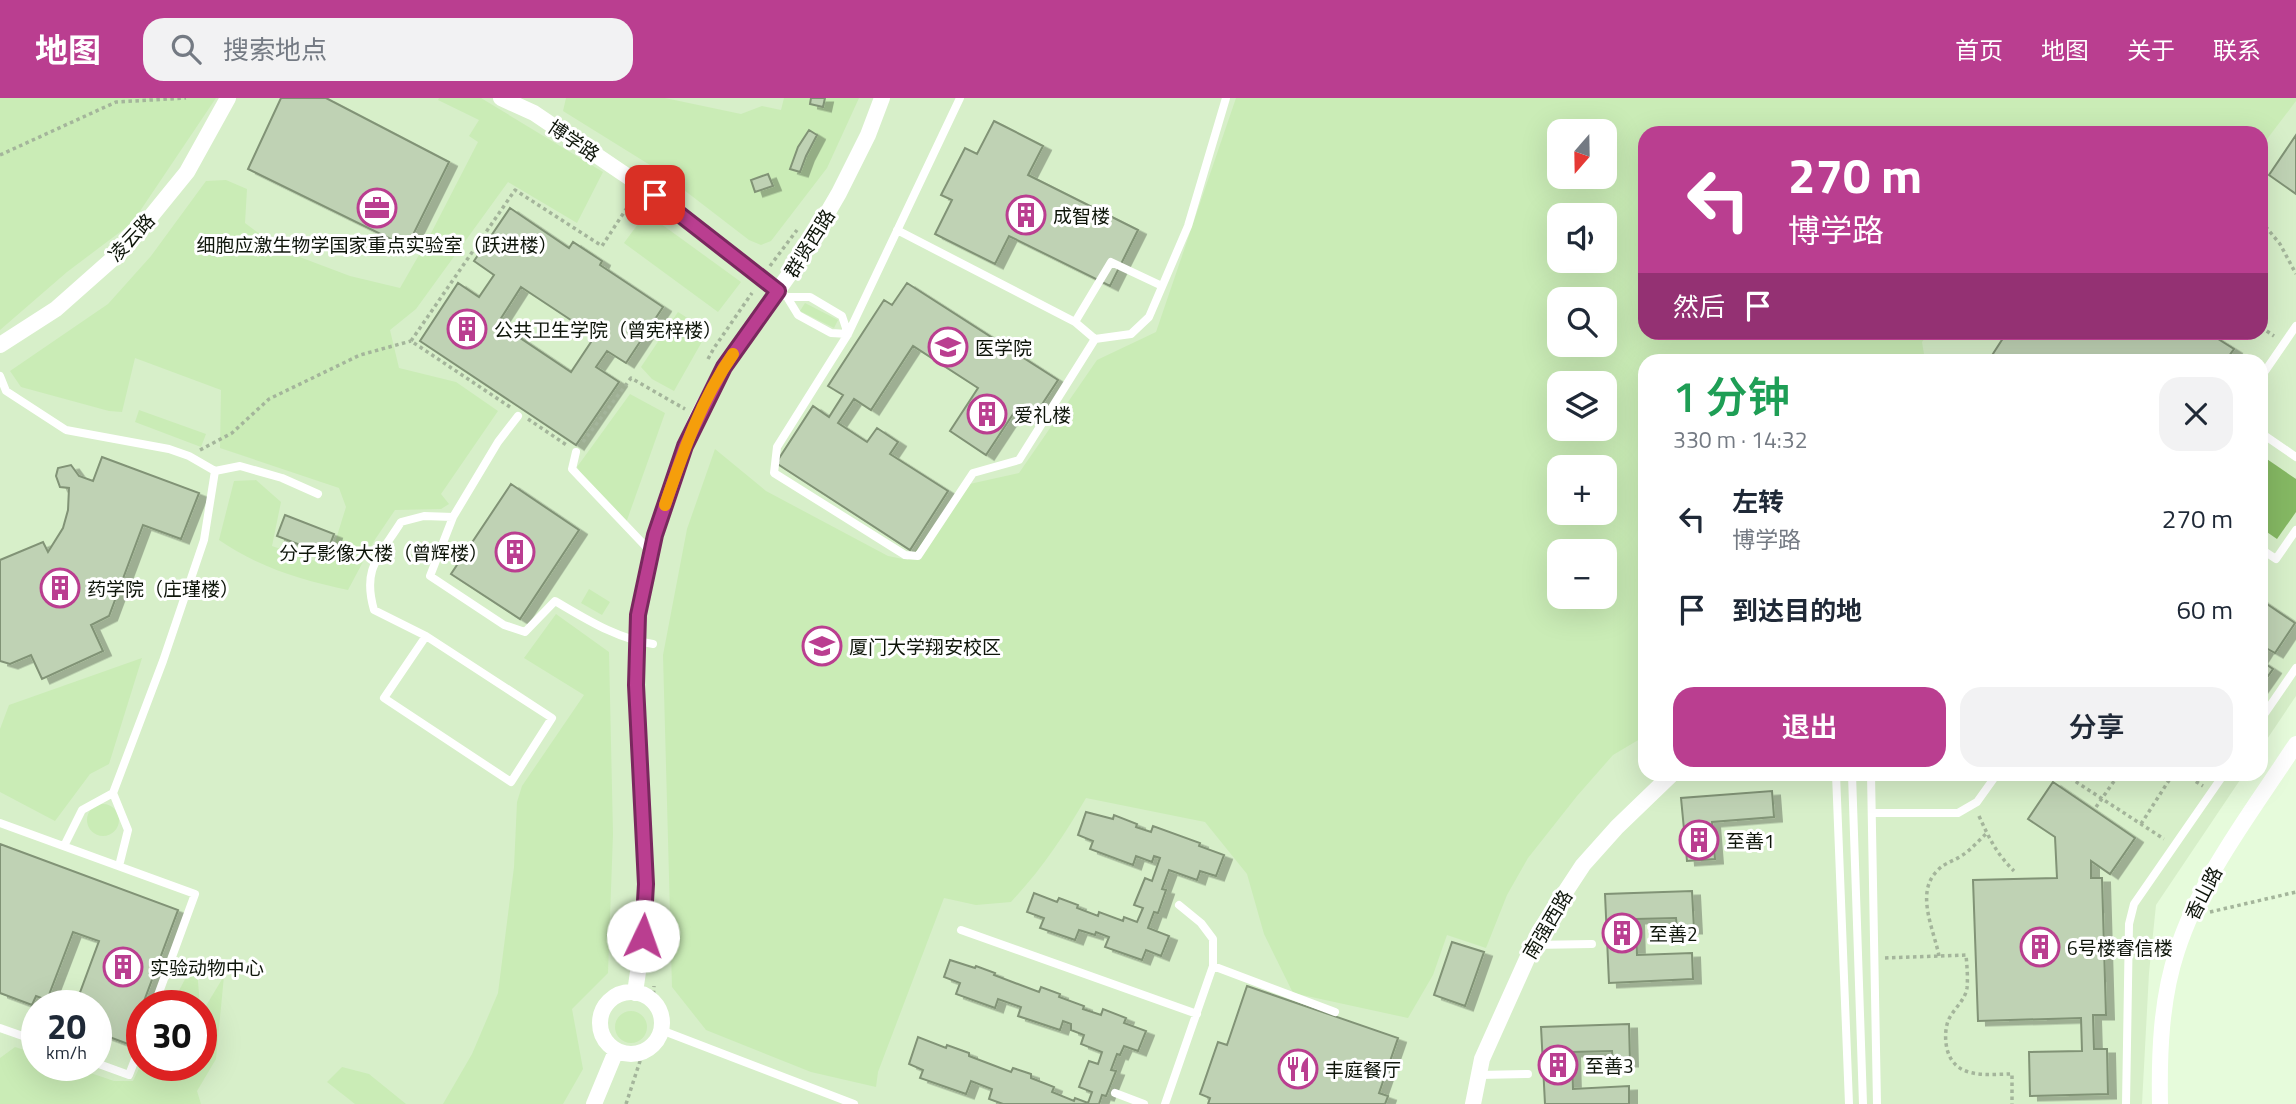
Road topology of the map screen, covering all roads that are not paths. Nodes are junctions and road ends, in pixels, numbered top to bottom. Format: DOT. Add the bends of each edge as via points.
graph roads {
  1 [pos="228,98"];
  2 [pos="501,98"];
  3 [pos="882,98"];
  4 [pos="960,98"];
  5 [pos="1226,98"];
  6 [pos="897,230"];
  7 [pos="1162,286"];
  8 [pos="782,294"];
  9 [pos="1075,322"];
  10 [pos="2296,326"];
  11 [pos="848,334"];
  12 [pos="1095,339"];
  13 [pos="0,345"];
  14 [pos="2268,367"];
  15 [pos="0,376"];
  16 [pos="519,416"];
  17 [pos="2268,438"];
  18 [pos="576,452"];
  19 [pos="2296,457"];
  20 [pos="215,471"];
  21 [pos="318,494"];
  22 [pos="453,517"];
  23 [pos="2296,530"];
  24 [pos="651,552"];
  25 [pos="2268,554"];
  26 [pos="426,636"];
  27 [pos="645,643"];
  28 [pos="2296,668"];
  29 [pos="2268,709"];
  30 [pos="2296,744"];
  31 [pos="1665,781"];
  32 [pos="1836,781"];
  33 [pos="1852,781"];
  34 [pos="1871,781"];
  35 [pos="1992,781"];
  36 [pos="2219,781"];
  37 [pos="113,793"];
  38 [pos="1872,813"];
  39 [pos="0,823"];
  40 [pos="1854,829"];
  41 [pos="1873,830"];
  42 [pos="64,846"];
  43 [pos="119,866"];
  44 [pos="1179,905"];
  45 [pos="961,930"];
  46 [pos="1592,944"];
  47 [pos="1532,945"];
  48 [pos="1213,966"];
  49 [pos="160,990"];
  50 [pos="635,992"];
  51 [pos="1876,1003"];
  52 [pos="1860,1004"];
  53 [pos="1335,1012"];
  54 [pos="1196,1014"];
  55 [pos="0,1028"];
  56 [pos="661,1030"];
  57 [pos="21,1035"];
  58 [pos="616,1051"];
  59 [pos="1528,1074"];
  60 [pos="1479,1075"];
  61 [pos="1115,1093"];
  62 [pos="594,1104"];
  63 [pos="854,1104"];
  64 [pos="1144,1104"];
  65 [pos="1165,1104"];
  66 [pos="1473,1104"];
  67 [pos="1849,1104"];
  68 [pos="1863,1104"];
  69 [pos="1877,1104"];
  70 [pos="2126,1104"];
  71 [pos="2160,1104"];
  1 -- 13 [label="street, 凌云路" via="187,172 126,247 56,309"];
  2 -- 8 [label="street, 博学路" via="534,113 641,186"];
  3 -- 8 [label="street, 群贤西路" via="839,193"];
  4 -- 6 [label="lane"];
  5 -- 7 [label="lane" via="1188,226"];
  6 -- 9 [label="lane"];
  6 -- 11 [label="lane"];
  7 -- 9 [label="lane" via="1111,262"];
  7 -- 12 [label="lane" via="1149,317 1131,334"];
  8 -- 11 [label="lane" via="798,316 831,334"];
  8 -- 11 [label="lane" via="810,298 842,316"];
  8 -- 24 [label="street, 群贤西路" via="688,413"];
  9 -- 12 [label="lane"];
  10 -- 14 [label="lane"];
  11 -- 12 [label="lane" via="777,447 774,473 905,555 918,556 973,473 1019,460"];
  15 -- 20 [label="lane" via="6,391 66,430 169,449"];
  16 -- 22 [label="lane"];
  17 -- 19 [label="lane"];
  18 -- 24 [label="lane" via="572,469"];
  20 -- 21 [label="lane" via="240,466"];
  20 -- 37 [label="lane" via="204,540"];
  22 -- 26 [label="lane" via="424,516 401,522 369,573 374,611"];
  22 -- 27 [label="lane" via="430,576 503,625 525,632 555,601 605,630"];
  23 -- 25 [label="lane" via="2276,559"];
  24 -- 27 [label="street, 群贤西路" via="638,615"];
  26 -- 26 [label="lane" via="384,698 510,782 552,718"];
  27 -- 50 [label="street, 群贤西路" via="636,685 646,884"];
  28 -- 29 [label="lane"];
  30 -- 71 [label="street, 香山路" via="2230,844 2191,914 2176,953 2159,1062"];
  31 -- 47 [label="street, 南强西路" via="1583,865"];
  32 -- 67 [label="lane"];
  33 -- 40 [label="lane"];
  34 -- 38 [label="lane"];
  35 -- 38 [label="lane" via="1977,802 1958,813"];
  36 -- 70 [label="lane" via="2134,904 2129,924"];
  37 -- 42 [label="lane" via="82,810"];
  37 -- 43 [label="lane" via="128,830"];
  38 -- 41 [label="lane"];
  39 -- 42 [label="lane"];
  40 -- 41 [label="lane"];
  40 -- 52 [label="lane"];
  41 -- 51 [label="lane"];
  42 -- 43 [label="lane"];
  43 -- 49 [label="lane" via="195,894"];
  44 -- 48 [label="lane" via="1213,939"];
  45 -- 54 [label="lane"];
  46 -- 47 [label="lane"];
  47 -- 60 [label="street, 南强西路"];
  48 -- 53 [label="lane"];
  48 -- 54 [label="lane"];
  50 -- 56 [label="street" via="653,1002 662,1020"];
  50 -- 58 [label="street" via="617,996 603,1009 600,1028"];
  51 -- 52 [label="lane"];
  51 -- 69 [label="lane"];
  52 -- 68 [label="lane"];
  54 -- 65 [label="lane"];
  55 -- 57 [label="lane"];
  56 -- 58 [label="street" via="643,1052 629,1055"];
  56 -- 63 [label="lane"];
  58 -- 62 [label="street"];
  59 -- 60 [label="lane"];
  60 -- 66 [label="street, 南强西路"];
  61 -- 64 [label="lane"];
}
